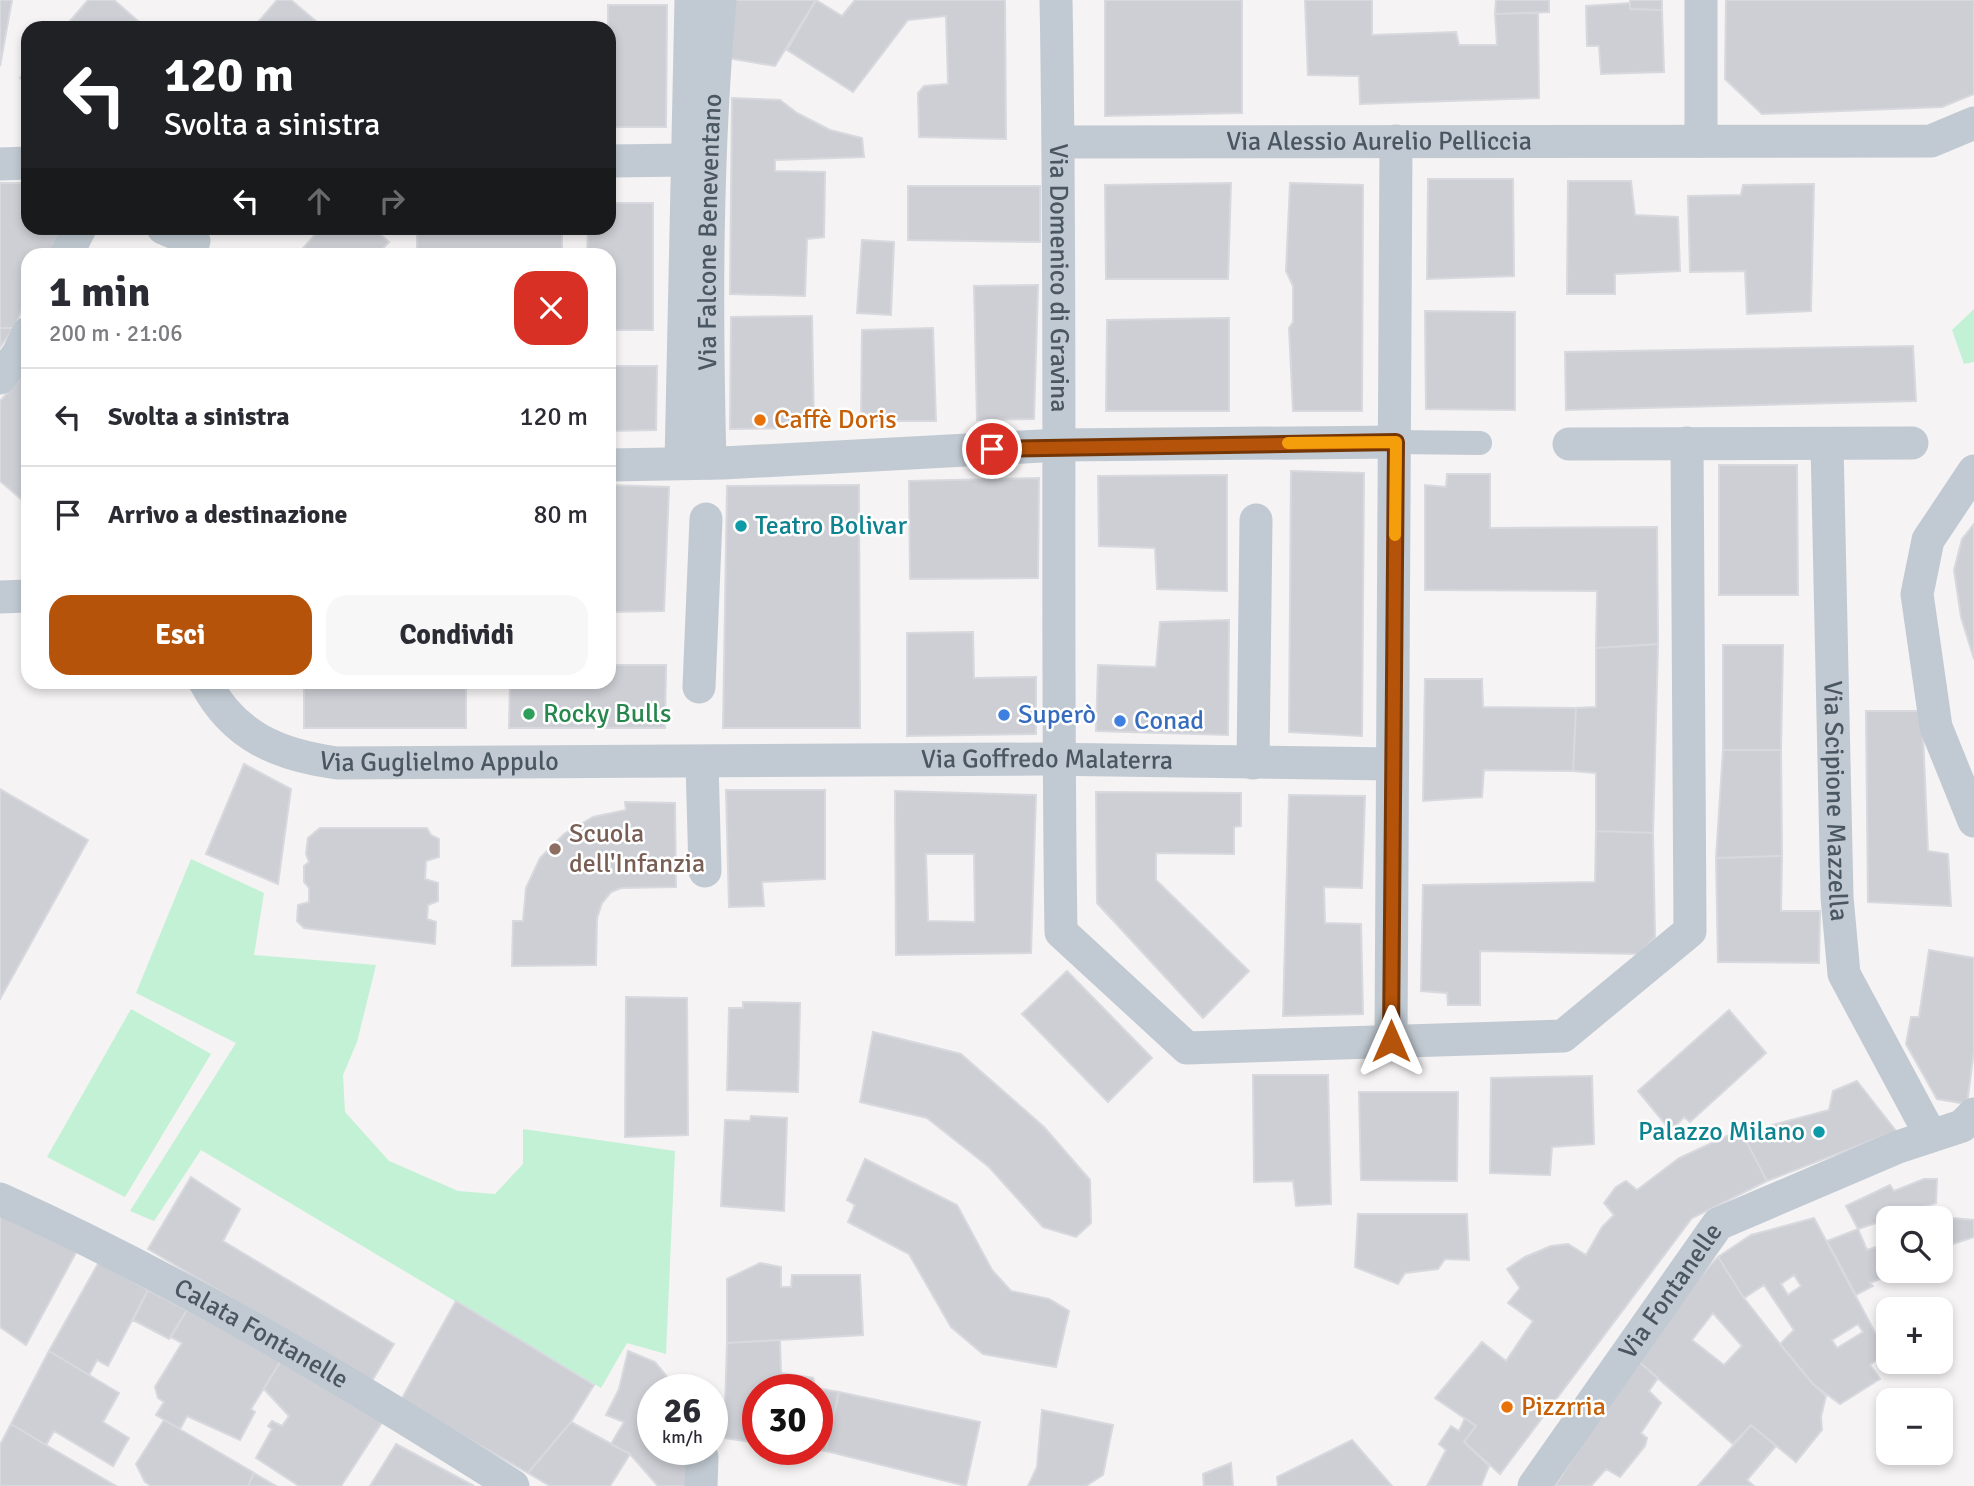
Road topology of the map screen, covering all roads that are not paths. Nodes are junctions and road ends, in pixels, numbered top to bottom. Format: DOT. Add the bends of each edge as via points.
graph roads {
  1 [pos="691,0"];
  2 [pos="720,0"];
  3 [pos="1056,0"];
  4 [pos="1701,0"];
  5 [pos="1974,123"];
  6 [pos="1396,141"];
  7 [pos="1701,141"];
  8 [pos="1059,142"];
  9 [pos="687,160"];
  10 [pos="616,161"];
  11 [pos="0,163"];
  12 [pos="21,163"];
  13 [pos="183,235"];
  14 [pos="200,241"];
  15 [pos="21,348"];
  16 [pos="0,378"];
  17 [pos="1396,442"];
  18 [pos="1480,443"];
  19 [pos="1687,443"];
  20 [pos="1912,443"];
  21 [pos="1569,444"];
  22 [pos="1827,444"];
  23 [pos="1061,445"];
  24 [pos="695,463"];
  25 [pos="616,464"];
  26 [pos="1974,471"];
  27 [pos="706,519"];
  28 [pos="1256,520"];
  29 [pos="21,596"];
  30 [pos="0,597"];
  31 [pos="699,687"];
  32 [pos="209,689"];
  33 [pos="1057,759"];
  34 [pos="702,763"];
  35 [pos="1253,763"];
  36 [pos="1392,764"];
  37 [pos="1974,821"];
  38 [pos="705,871"];
  39 [pos="1391,1041"];
  40 [pos="1974,1114"];
  41 [pos="1931,1136"];
  42 [pos="0,1199"];
  43 [pos="513,1486"];
  44 [pos="1534,1486"];
  1 -- 9 [label="street, Via Falcone Beneventano"];
  2 -- 24 [label="street, Via Falcone Beneventano" via="712,80"];
  3 -- 8 [label="street, Via Domenico di Gravina"];
  4 -- 7 [label="street"];
  5 -- 7 [label="street, Via Alessio Aurelio Pelliccia" via="1931,141"];
  6 -- 7 [label="street, Via Alessio Aurelio Pelliccia"];
  6 -- 8 [label="street, Via Alessio Aurelio Pelliccia"];
  6 -- 17 [label="street"];
  8 -- 23 [label="street, Via Domenico di Gravina"];
  9 -- 10 [label="street"];
  9 -- 24 [label="street, Via Falcone Beneventano"];
  11 -- 12 [label="street"];
  13 -- 14 [label="street"];
  15 -- 16 [label="street"];
  17 -- 18 [label="street"];
  17 -- 23 [label="street"];
  17 -- 36 [label="street"];
  19 -- 21 [label="street"];
  19 -- 22 [label="street"];
  19 -- 39 [label="street, Via Domenico di Gravina" via="1690,931 1563,1036"];
  20 -- 22 [label="street"];
  22 -- 41 [label="street, Via Scipione Mazzella" via="1837,897 1844,974"];
  23 -- 24 [label="street"];
  23 -- 33 [label="street, Via Domenico di Gravina"];
  24 -- 25 [label="street"];
  26 -- 37 [label="street" via="1928,540 1917,594 1936,727"];
  27 -- 31 [label="street"];
  28 -- 35 [label="street"];
  29 -- 30 [label="street"];
  32 -- 34 [label="street, Via Guglielmo Appulo" via="235,721 265,746 296,757 337,763"];
  33 -- 34 [label="street, Via Goffredo Malaterra"];
  33 -- 35 [label="street, Via Goffredo Malaterra"];
  33 -- 39 [label="street, Via Domenico di Gravina" via="1061,932 1187,1048"];
  34 -- 38 [label="street"];
  35 -- 36 [label="street, Via Goffredo Malaterra"];
  36 -- 39 [label="street"];
  40 -- 41 [label="street, Via Fontanelle" via="1962,1126"];
  41 -- 44 [label="street, Via Fontanelle" via="1718,1224"];
  42 -- 43 [label="street, Calata Fontanelle" via="94,1241 398,1413"];
}
